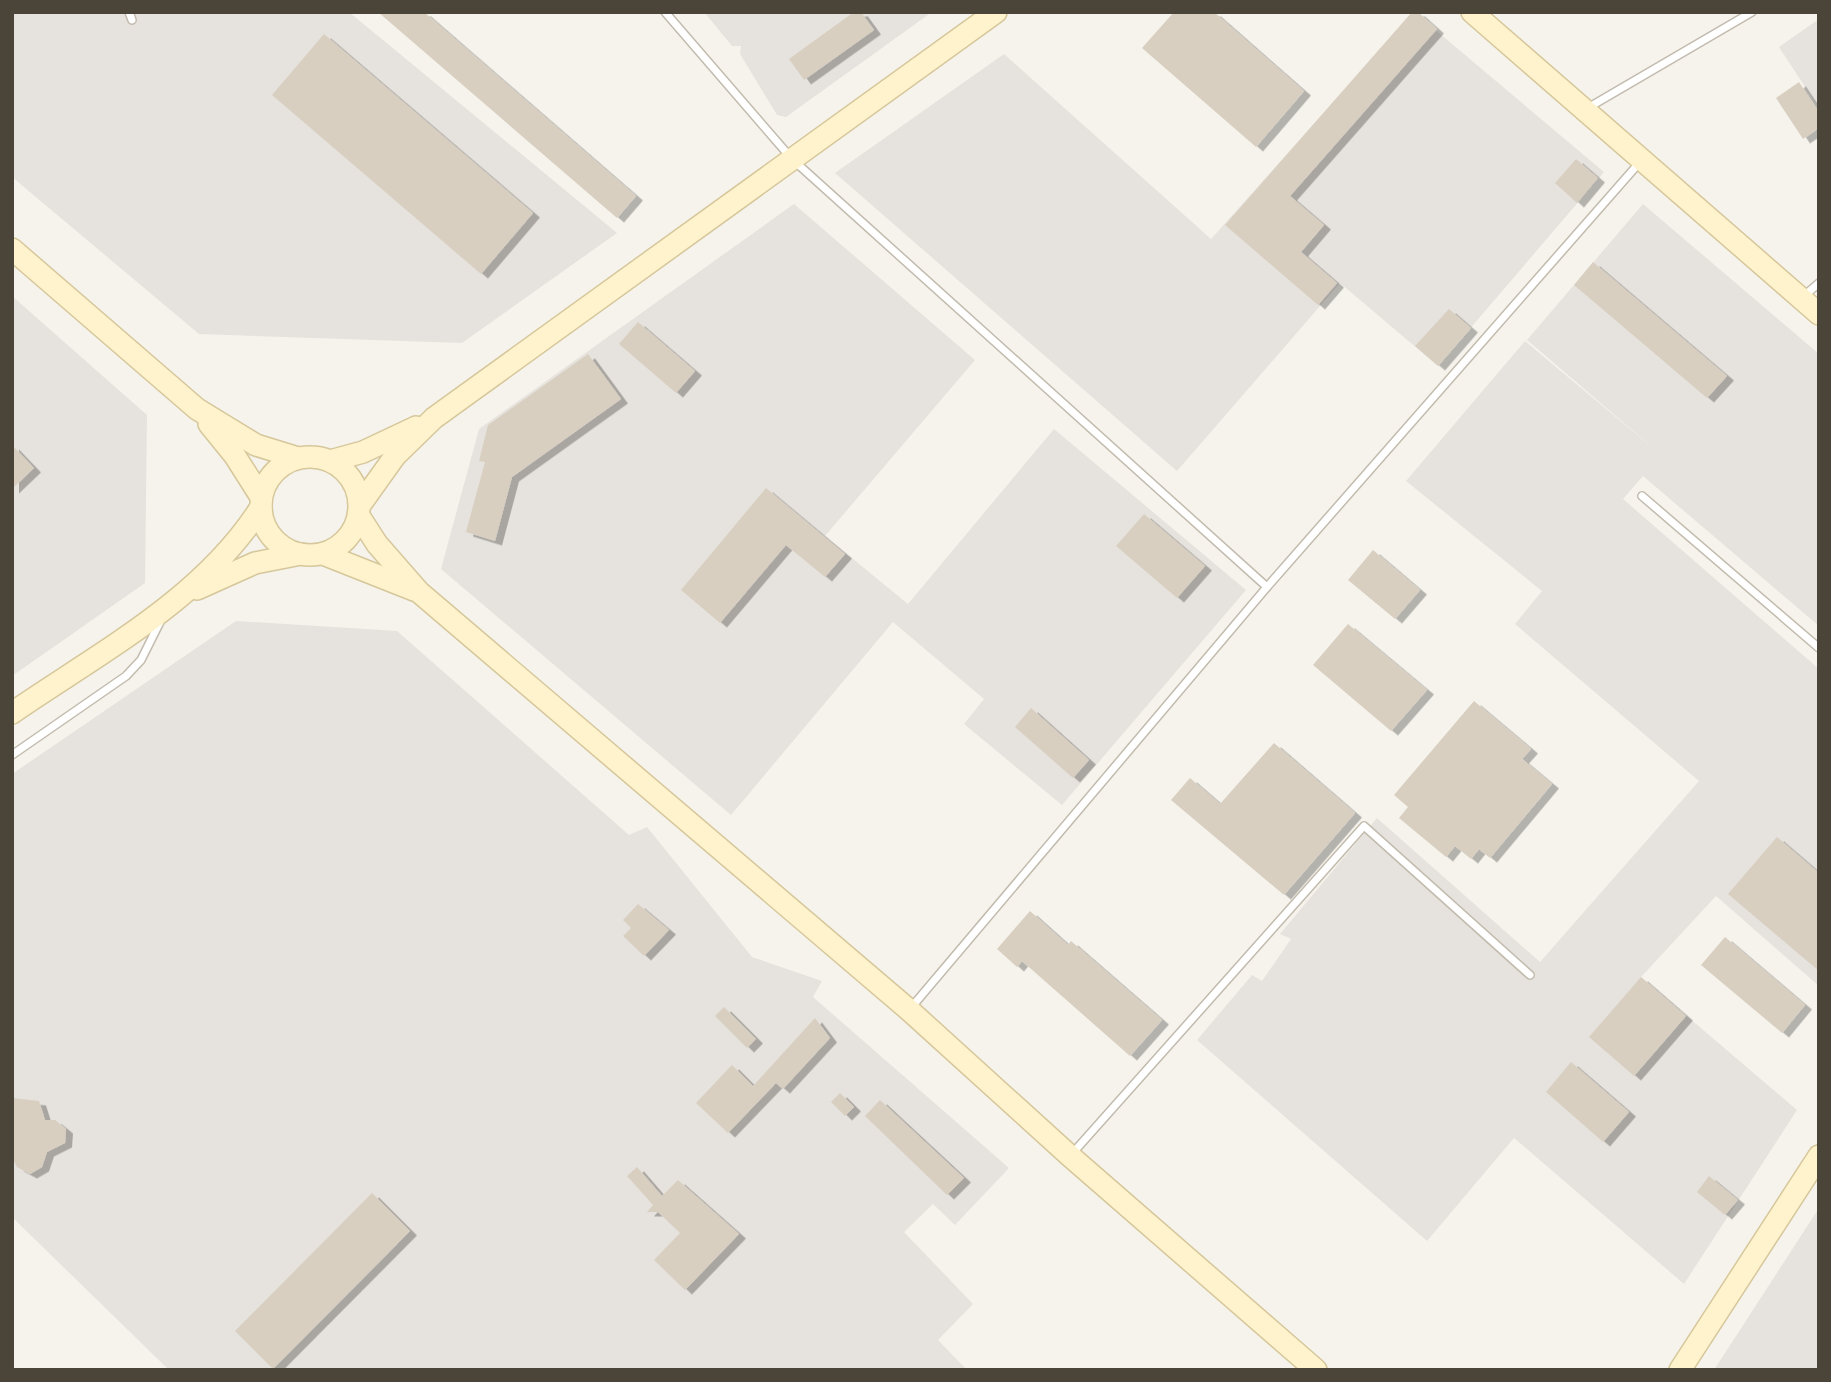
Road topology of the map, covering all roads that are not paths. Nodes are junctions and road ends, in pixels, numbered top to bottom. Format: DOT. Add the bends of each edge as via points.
graph roads {
  1 [pos="665,12"];
  2 [pos="996,12"];
  3 [pos="1472,12"];
  4 [pos="1752,12"];
  5 [pos="1583,111"];
  6 [pos="792,159"];
  7 [pos="1641,160"];
  8 [pos="12,249"];
  9 [pos="1819,283"];
  10 [pos="1801,298"];
  11 [pos="1819,314"];
  12 [pos="197,409"];
  13 [pos="434,418"];
  14 [pos="298,458"];
  15 [pos="330,461"];
  16 [pos="1642,496"];
  17 [pos="261,502"];
  18 [pos="359,510"];
  19 [pos="301,554"];
  20 [pos="323,554"];
  21 [pos="1267,587"];
  22 [pos="419,592"];
  23 [pos="173,602"];
  24 [pos="1819,648"];
  25 [pos="12,713"];
  26 [pos="12,755"];
  27 [pos="1530,975"];
  28 [pos="909,1010"];
  29 [pos="1070,1156"];
  30 [pos="1819,1156"];
  31 [pos="1317,1370"];
  32 [pos="1681,1370"];
  1 -- 6 [label="lane"];
  2 -- 6 [label="street"];
  3 -- 5 [label="street"];
  4 -- 5 [label="lane"];
  5 -- 7 [label="street"];
  6 -- 13 [label="street"];
  6 -- 21 [label="lane"];
  7 -- 10 [label="street"];
  7 -- 21 [label="lane"];
  8 -- 12 [label="street"];
  9 -- 10 [label="lane"];
  10 -- 11 [label="street"];
  12 -- 14 [label="street" via="256,445"];
  12 -- 17 [label="street" via="235,456"];
  13 -- 15 [label="street" via="379,446"];
  13 -- 18 [label="street" via="395,456"];
  14 -- 15 [label="street"];
  14 -- 17 [label="street" via="270,477"];
  15 -- 18 [label="street" via="354,483"];
  16 -- 24 [label="lane"];
  17 -- 19 [label="street" via="272,538"];
  17 -- 23 [label="street" via="234,545"];
  18 -- 20 [label="street" via="350,536"];
  18 -- 22 [label="street" via="377,544"];
  19 -- 20 [label="street"];
  19 -- 23 [label="street" via="255,563"];
  20 -- 22 [label="street"];
  21 -- 28 [label="lane"];
  22 -- 28 [label="street"];
  23 -- 25 [label="street"];
  23 -- 26 [label="lane" via="134,668"];
  27 -- 29 [label="lane" via="1364,826"];
  28 -- 29 [label="street"];
  29 -- 31 [label="street"];
  30 -- 32 [label="street"];
}
